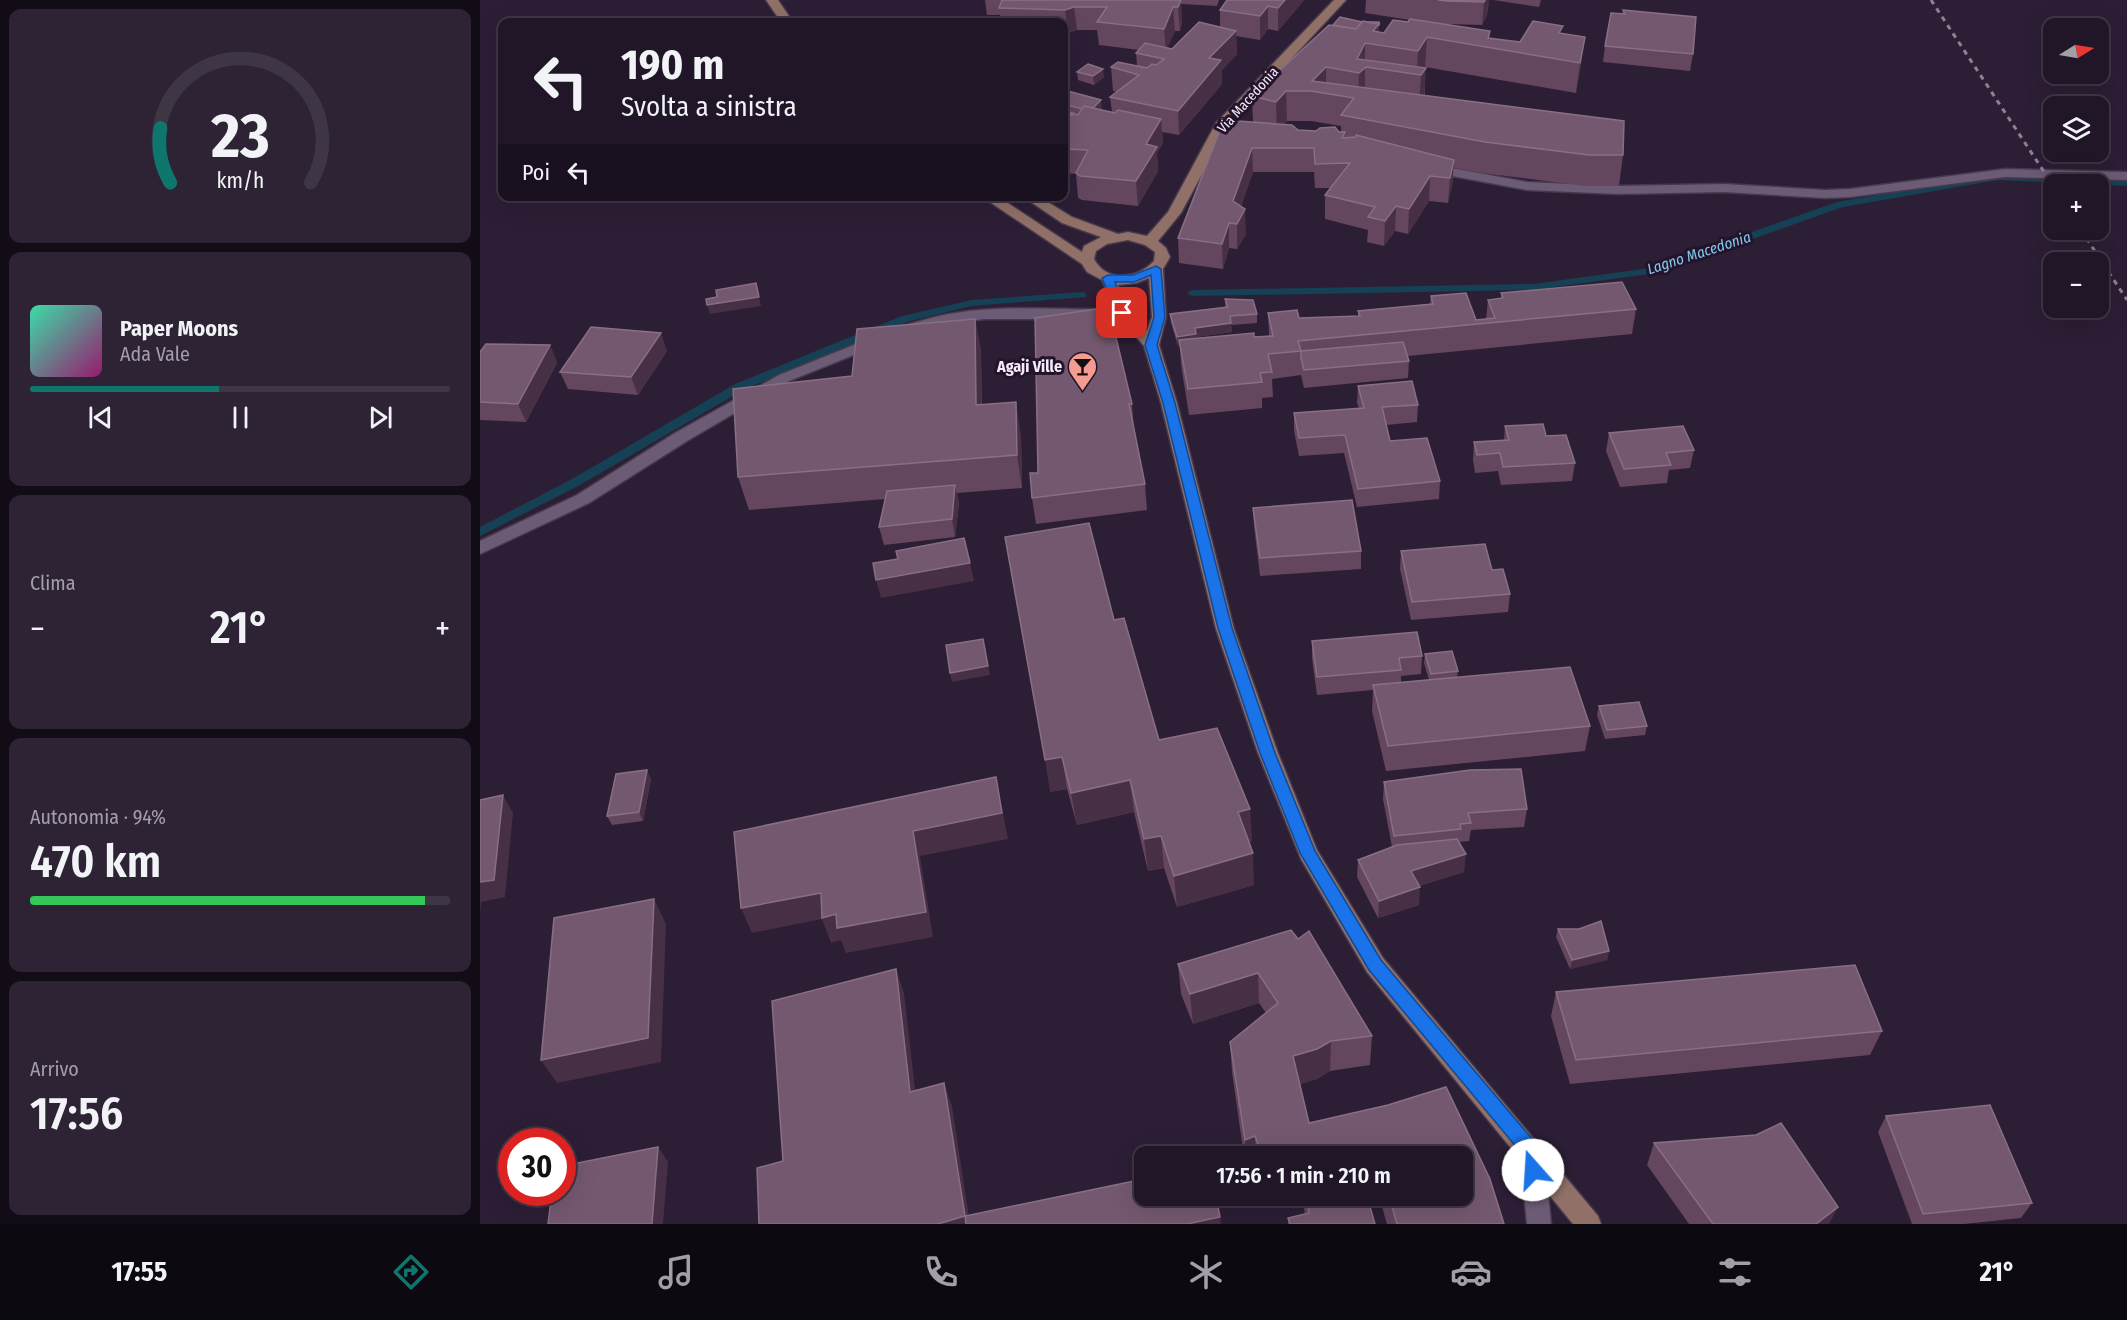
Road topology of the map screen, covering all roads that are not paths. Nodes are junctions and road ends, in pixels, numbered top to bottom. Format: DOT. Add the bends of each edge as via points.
graph roads {
  1 [pos="772,0"];
  2 [pos="1340,0"];
  3 [pos="784,18"];
  4 [pos="1221,126"];
  5 [pos="1240,130"];
  6 [pos="1419,165"];
  7 [pos="2127,176"];
  8 [pos="995,201"];
  9 [pos="1036,201"];
  10 [pos="1114,237"];
  11 [pos="1151,241"];
  12 [pos="1086,261"];
  13 [pos="1156,269"];
  14 [pos="1108,278"];
  15 [pos="1122,313"];
  16 [pos="1151,345"];
  17 [pos="480,548"];
  18 [pos="1532,1152"];
  19 [pos="1539,1224"];
  20 [pos="1589,1224"];
  1 -- 3 [label="main road"];
  2 -- 4 [label="main road, Via Macedonia"];
  4 -- 5 [label="street"];
  4 -- 11 [label="main road, Via Macedonia" via="1174,213"];
  6 -- 7 [label="street" via="1527,186 1617,190 1724,188 1824,194 2005,173"];
  8 -- 12 [label="main road"];
  9 -- 10 [label="main road" via="1067,220"];
  10 -- 11 [label="main road"];
  10 -- 12 [label="main road" via="1093,246"];
  11 -- 13 [label="main road" via="1162,254"];
  12 -- 14 [label="main road" via="1089,268"];
  13 -- 14 [label="main road" via="1134,278"];
  13 -- 16 [label="main road" via="1159,317"];
  14 -- 15 [label="main road"];
  15 -- 16 [label="main road"];
  15 -- 17 [label="street" via="986,312 919,325 784,378 681,436 583,499"];
  16 -- 18 [label="main road" via="1225,628 1308,853 1375,965"];
  18 -- 19 [label="street"];
  18 -- 20 [label="main road"];
}
